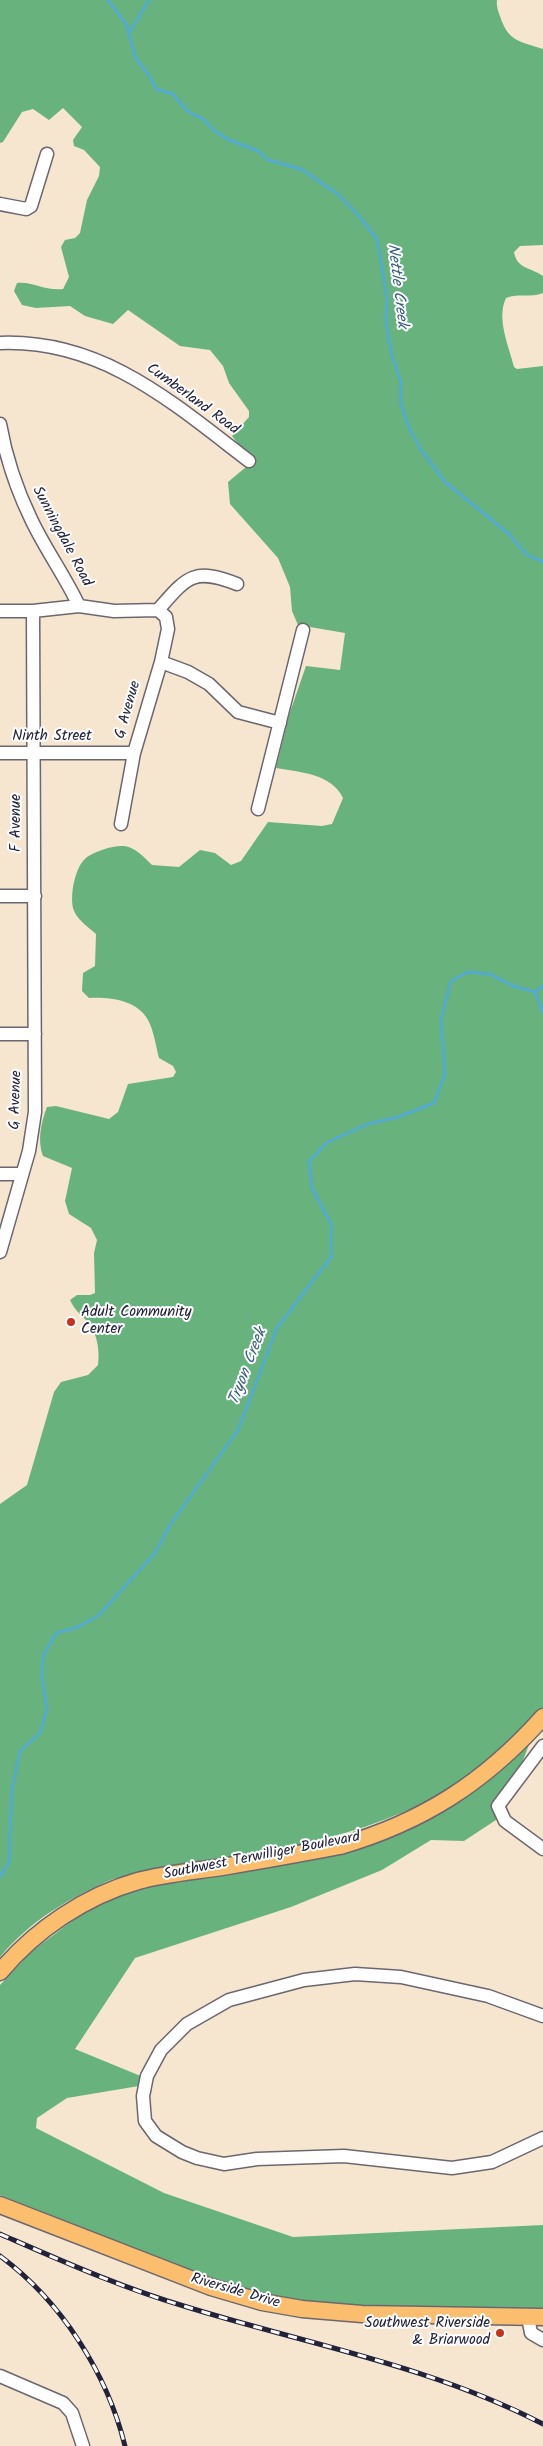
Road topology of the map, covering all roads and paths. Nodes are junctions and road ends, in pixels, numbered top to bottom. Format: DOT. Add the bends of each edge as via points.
graph roads {
  1 [pos="47,154"];
  2 [pos="0,204"];
  3 [pos="0,343"];
  4 [pos="0,424"];
  5 [pos="249,462"];
  6 [pos="237,584"];
  7 [pos="78,606"];
  8 [pos="158,610"];
  9 [pos="0,611"];
  10 [pos="33,611"];
  11 [pos="303,630"];
  12 [pos="161,662"];
  13 [pos="280,723"];
  14 [pos="0,753"];
  15 [pos="34,753"];
  16 [pos="134,753"];
  17 [pos="258,809"];
  18 [pos="121,824"];
  19 [pos="0,896"];
  20 [pos="35,896"];
  21 [pos="0,1034"];
  22 [pos="35,1034"];
  23 [pos="0,1174"];
  24 [pos="21,1174"];
  25 [pos="0,1252"];
  26 [pos="543,1717"];
  27 [pos="543,1746"];
  28 [pos="543,1849"];
  29 [pos="0,1972"];
  30 [pos="543,2016"];
  31 [pos="543,2138"];
  32 [pos="0,2205"];
  33 [pos="535,2317"];
  34 [pos="543,2340"];
  35 [pos="0,2376"];
  36 [pos="83,2446"];
  1 -- 2 [label="street" via="31,206 26,209"];
  3 -- 5 [label="street, Cumberland Road" via="45,345 109,365 154,390"];
  4 -- 7 [label="street, Sunningdale Road" via="9,465 24,504"];
  6 -- 8 [label="street" via="213,575 190,578"];
  7 -- 8 [label="street"];
  7 -- 10 [label="street"];
  8 -- 12 [label="street, G Avenue" via="168,624"];
  9 -- 10 [label="street"];
  10 -- 15 [label="street, F Avenue"];
  11 -- 13 [label="street"];
  12 -- 13 [label="street" via="209,684 238,712"];
  12 -- 16 [label="street, G Avenue"];
  13 -- 17 [label="street"];
  14 -- 15 [label="street, Ninth Street"];
  15 -- 16 [label="street, Ninth Street"];
  15 -- 20 [label="street, F Avenue"];
  16 -- 18 [label="street, G Avenue"];
  19 -- 20 [label="street"];
  20 -- 22 [label="street, F Avenue"];
  21 -- 22 [label="street"];
  22 -- 24 [label="street, G Avenue" via="34,1127"];
  23 -- 24 [label="street"];
  24 -- 25 [label="street, G Avenue"];
  26 -- 29 [label="main road, Southwest Terwilliger Boulevard" via="483,1775 442,1805 422,1815 340,1846 151,1878 110,1890 56,1922 16,1952"];
  27 -- 28 [label="street" via="499,1803 498,1810 505,1822"];
  30 -- 31 [label="street" via="488,1996 401,1977 355,1974 304,1980 229,2000 187,2024 161,2050 147,2076 143,2096 145,2122 156,2136 182,2152 224,2164 257,2159 344,2156 452,2168 492,2162"];
  32 -- 33 [label="main road, Riverside Drive" via="202,2284 262,2302 362,2314"];
  33 -- 34 [label="street" via="531,2333"];
  35 -- 36 [label="street" via="59,2400 68,2407"];
}
